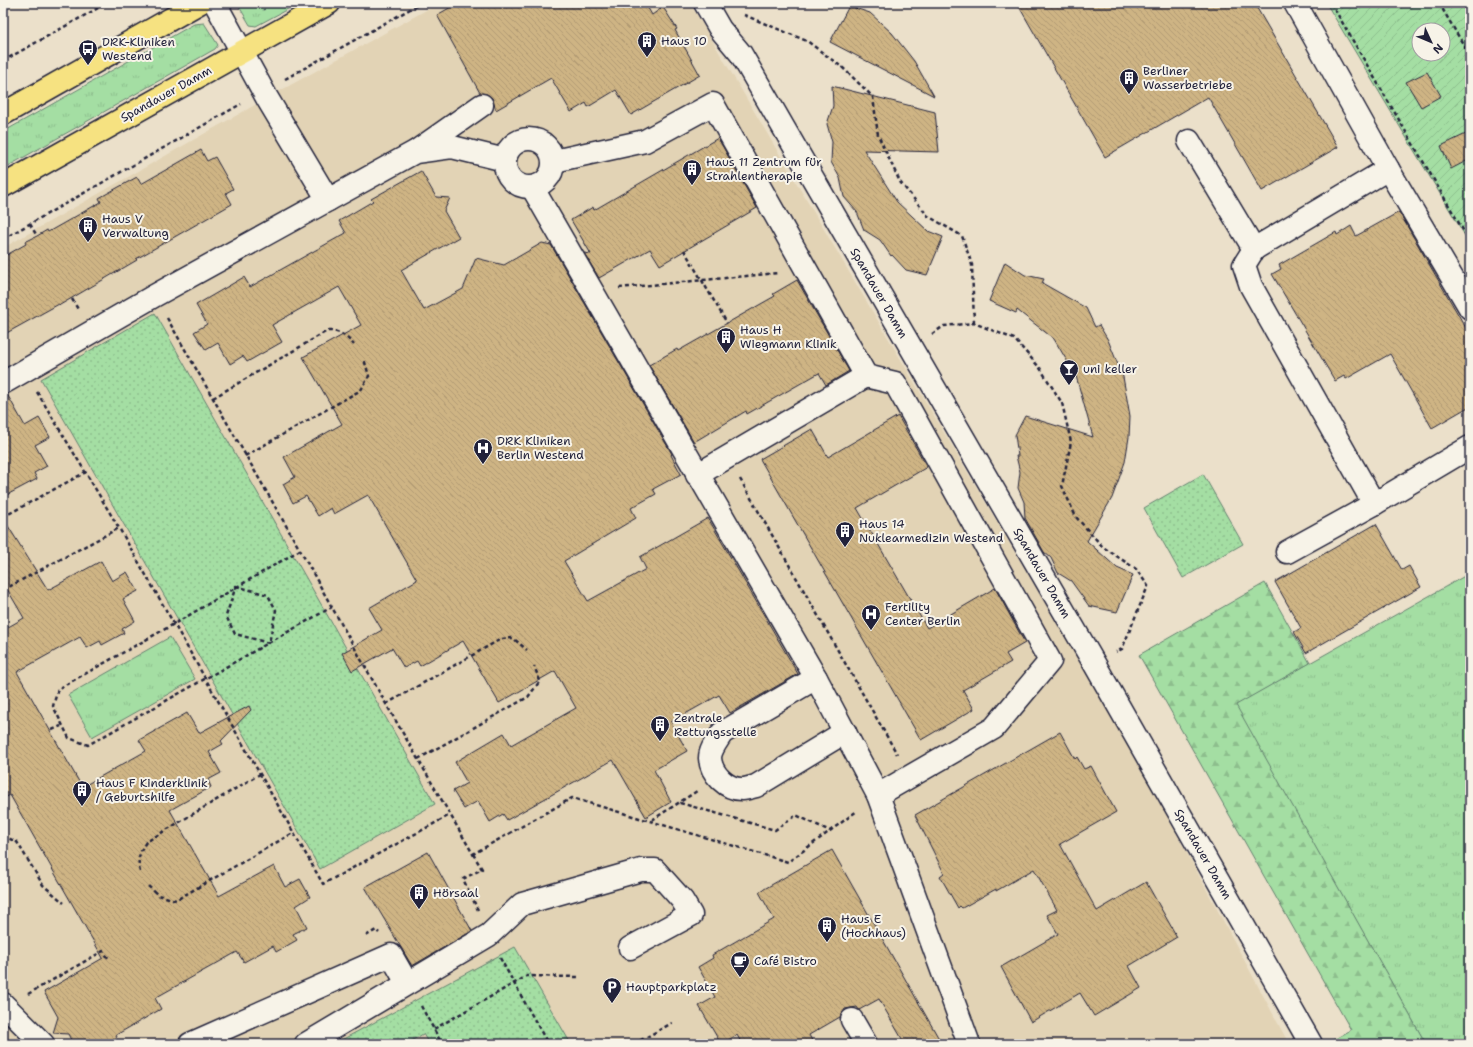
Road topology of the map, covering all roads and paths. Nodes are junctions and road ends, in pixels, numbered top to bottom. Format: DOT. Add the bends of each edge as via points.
graph roads {
  1 [pos="107,3"];
  2 [pos="199,3"];
  3 [pos="215,3"];
  4 [pos="329,3"];
  5 [pos="421,3"];
  6 [pos="705,3"];
  7 [pos="1295,3"];
  8 [pos="1331,3"];
  9 [pos="1439,3"];
  10 [pos="742,15"];
  11 [pos="242,51"];
  12 [pos="1470,56"];
  13 [pos="3,61"];
  14 [pos="263,91"];
  15 [pos="482,106"];
  16 [pos="3,114"];
  17 [pos="1189,141"];
  18 [pos="415,152"];
  19 [pos="505,160"];
  20 [pos="554,161"];
  21 [pos="1388,168"];
  22 [pos="3,186"];
  23 [pos="532,187"];
  24 [pos="328,200"];
  25 [pos="30,224"];
  26 [pos="37,236"];
  27 [pos="3,239"];
  28 [pos="1470,242"];
  29 [pos="1254,249"];
  30 [pos="684,250"];
  31 [pos="807,270"];
  32 [pos="702,280"];
  33 [pos="591,290"];
  34 [pos="154,296"];
  35 [pos="1470,308"];
  36 [pos="974,323"];
  37 [pos="727,324"];
  38 [pos="354,345"];
  39 [pos="912,350"];
  40 [pos="364,359"];
  41 [pos="24,371"];
  42 [pos="866,376"];
  43 [pos="3,383"];
  44 [pos="212,398"];
  45 [pos="1470,447"];
  46 [pos="245,456"];
  47 [pos="728,457"];
  48 [pos="86,472"];
  49 [pos="697,475"];
  50 [pos="1374,504"];
  51 [pos="3,517"];
  52 [pos="119,528"];
  53 [pos="300,550"];
  54 [pos="1287,552"];
  55 [pos="236,586"];
  56 [pos="3,590"];
  57 [pos="332,607"];
  58 [pos="174,624"];
  59 [pos="269,643"];
  60 [pos="527,650"];
  61 [pos="1094,663"];
  62 [pos="534,666"];
  63 [pos="816,678"];
  64 [pos="207,679"];
  65 [pos="386,704"];
  66 [pos="61,726"];
  67 [pos="52,730"];
  68 [pos="845,732"];
  69 [pos="418,759"];
  70 [pos="260,774"];
  71 [pos="910,776"];
  72 [pos="878,795"];
  73 [pos="450,815"];
  74 [pos="652,820"];
  75 [pos="830,831"];
  76 [pos="293,833"];
  77 [pos="3,836"];
  78 [pos="473,854"];
  79 [pos="140,872"];
  80 [pos="148,886"];
  81 [pos="64,903"];
  82 [pos="489,935"];
  83 [pos="630,948"];
  84 [pos="109,959"];
  85 [pos="578,977"];
  86 [pos="407,982"];
  87 [pos="513,983"];
  88 [pos="4,1005"];
  89 [pos="852,1020"];
  90 [pos="672,1023"];
  91 [pos="43,1044"];
  92 [pos="190,1044"];
  93 [pos="306,1044"];
  94 [pos="442,1044"];
  95 [pos="548,1044"];
  96 [pos="634,1044"];
  97 [pos="866,1044"];
  98 [pos="969,1044"];
  99 [pos="1311,1044"];
  1 -- 13 [label="path"];
  2 -- 16 [label="main road"];
  3 -- 11 [label="street"];
  4 -- 11 [label="main road, Spandauer Damm"];
  5 -- 14 [label="path"];
  6 -- 39 [label="street, Spandauer Damm" via="720,29 741,54"];
  7 -- 21 [label="street"];
  8 -- 28 [label="path"];
  9 -- 12 [label="path"];
  10 -- 36 [label="path" via="807,41 843,68 873,97 878,135 900,182 928,216 962,236 972,265"];
  11 -- 14 [label="street"];
  11 -- 22 [label="main road, Spandauer Damm"];
  14 -- 24 [label="street"];
  14 -- 25 [label="path"];
  15 -- 18 [label="street"];
  17 -- 29 [label="street"];
  18 -- 19 [label="street" via="452,147"];
  18 -- 24 [label="street"];
  19 -- 20 [label="street" via="513,145 530,138 546,145"];
  19 -- 23 [label="street" via="509,177 519,185"];
  20 -- 23 [label="street" via="546,181"];
  20 -- 31 [label="street" via="645,141 713,104"];
  21 -- 29 [label="street"];
  21 -- 35 [label="street"];
  23 -- 33 [label="street"];
  24 -- 34 [label="street"];
  25 -- 26 [label="path"];
  25 -- 27 [label="path"];
  29 -- 50 [label="street" via="1244,265 1251,286"];
  30 -- 32 [label="path"];
  31 -- 32 [label="path"];
  31 -- 42 [label="street"];
  32 -- 33 [label="path"];
  32 -- 37 [label="path"];
  33 -- 49 [label="street"];
  34 -- 41 [label="street"];
  34 -- 44 [label="path"];
  36 -- 39 [label="path" via="944,326"];
  36 -- 61 [label="path" via="1014,339 1040,368 1062,403 1071,442 1062,486 1076,517 1103,547 1136,569 1148,586 1122,649"];
  38 -- 44 [label="path" via="341,333 334,330 326,331"];
  39 -- 61 [label="street, Spandauer Damm"];
  40 -- 46 [label="path" via="369,376 361,390"];
  41 -- 43 [label="street"];
  41 -- 48 [label="path"];
  42 -- 47 [label="street"];
  42 -- 71 [label="street" via="895,383 1050,661 994,728"];
  44 -- 46 [label="path"];
  45 -- 50 [label="street"];
  46 -- 53 [label="path"];
  47 -- 49 [label="street"];
  47 -- 71 [label="path"];
  48 -- 51 [label="path"];
  48 -- 52 [label="path"];
  49 -- 63 [label="street"];
  50 -- 54 [label="street"];
  52 -- 56 [label="path"];
  52 -- 58 [label="path"];
  53 -- 55 [label="path"];
  53 -- 57 [label="path"];
  55 -- 58 [label="path"];
  55 -- 59 [label="path" via="268,595 276,610"];
  55 -- 59 [label="path" via="226,616 235,634"];
  57 -- 59 [label="path"];
  57 -- 65 [label="path"];
  58 -- 64 [label="path"];
  58 -- 66 [label="path" via="58,689 53,706"];
  59 -- 64 [label="path"];
  60 -- 65 [label="path" via="513,638 501,639"];
  61 -- 99 [label="street, Spandauer Damm"];
  62 -- 69 [label="path" via="540,680 528,697"];
  63 -- 68 [label="street"];
  63 -- 68 [label="street" via="722,733 714,745 710,758 716,776 731,787 744,789 756,786"];
  64 -- 66 [label="path" via="88,745 69,738"];
  64 -- 70 [label="path"];
  65 -- 69 [label="path"];
  66 -- 67 [label="path"];
  68 -- 72 [label="street"];
  69 -- 73 [label="path"];
  70 -- 76 [label="path"];
  70 -- 79 [label="path" via="146,842 139,853"];
  71 -- 72 [label="street"];
  72 -- 75 [label="path"];
  72 -- 98 [label="street"];
  73 -- 76 [label="path" via="323,884"];
  73 -- 78 [label="path"];
  74 -- 75 [label="path" via="788,862"];
  74 -- 75 [label="path" via="680,802 775,830 796,815"];
  74 -- 78 [label="path" via="572,798"];
  76 -- 80 [label="path" via="176,900 158,895"];
  77 -- 81 [label="path" via="18,842 44,885"];
  78 -- 82 [label="path" via="482,869 463,879"];
  82 -- 83 [label="street" via="522,904 641,870 655,870 682,900 691,915"];
  82 -- 86 [label="street"];
  84 -- 88 [label="path" via="103,951"];
  85 -- 87 [label="path" via="527,976"];
  86 -- 92 [label="street" via="391,955"];
  86 -- 93 [label="street"];
  87 -- 94 [label="path" via="434,1029"];
  87 -- 95 [label="path"];
  88 -- 91 [label="street"];
  89 -- 97 [label="street"];
  90 -- 96 [label="path"];
}
